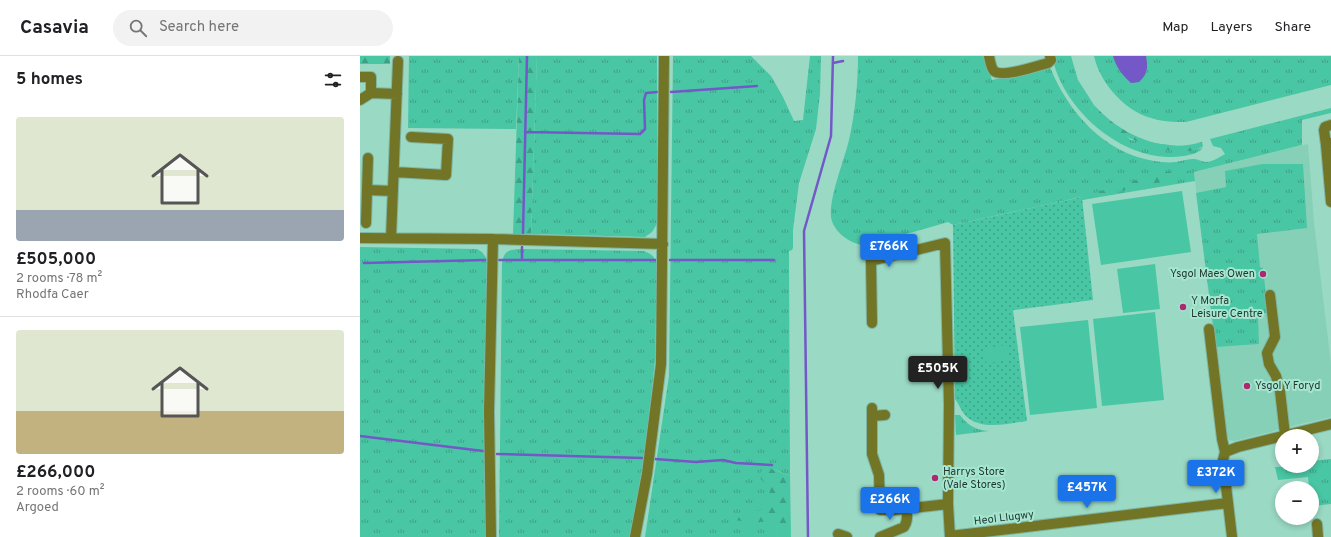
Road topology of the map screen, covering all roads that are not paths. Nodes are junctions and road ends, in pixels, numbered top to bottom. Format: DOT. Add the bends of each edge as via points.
graph roads {
  1 [pos="664,56"];
  2 [pos="989,56"];
  3 [pos="1050,56"];
  4 [pos="398,62"];
  5 [pos="360,77"];
  6 [pos="371,93"];
  7 [pos="397,94"];
  8 [pos="360,100"];
  9 [pos="1331,125"];
  10 [pos="411,137"];
  11 [pos="1328,144"];
  12 [pos="368,158"];
  13 [pos="394,172"];
  14 [pos="1330,179"];
  15 [pos="367,190"];
  16 [pos="393,191"];
  17 [pos="1331,202"];
  18 [pos="366,224"];
  19 [pos="360,238"];
  20 [pos="391,238"];
  21 [pos="493,239"];
  22 [pos="663,244"];
  23 [pos="1270,295"];
  24 [pos="872,323"];
  25 [pos="1209,329"];
  26 [pos="885,415"];
  27 [pos="1331,424"];
  28 [pos="1284,429"];
  29 [pos="1310,429"];
  30 [pos="1275,437"];
  31 [pos="1225,452"];
  32 [pos="1228,503"];
  33 [pos="948,504"];
  34 [pos="906,509"];
  35 [pos="1317,525"];
  36 [pos="492,537"];
  37 [pos="635,537"];
  38 [pos="880,537"];
  39 [pos="950,537"];
  40 [pos="1232,537"];
  41 [pos="1318,537"];
  1 -- 22 [label="street"];
  2 -- 3 [label="street" via="992,69 1000,74 1048,63 1051,60"];
  4 -- 7 [label="street"];
  5 -- 6 [label="street" via="371,77"];
  6 -- 7 [label="street"];
  6 -- 8 [label="street"];
  7 -- 13 [label="street"];
  9 -- 11 [label="street" via="1324,130"];
  10 -- 13 [label="street" via="448,139 446,175"];
  11 -- 14 [label="street"];
  12 -- 15 [label="street"];
  13 -- 16 [label="street"];
  14 -- 17 [label="street"];
  15 -- 16 [label="street"];
  15 -- 18 [label="street"];
  16 -- 20 [label="street"];
  19 -- 20 [label="street"];
  20 -- 21 [label="street"];
  21 -- 22 [label="street"];
  21 -- 36 [label="street" via="490,411"];
  22 -- 37 [label="street" via="661,364 647,474"];
  23 -- 28 [label="street" via="1275,337 1267,353 1280,391"];
  24 -- 33 [label="street" via="871,262 944,243 949,404"];
  25 -- 31 [label="street"];
  26 -- 34 [label="street" via="872,412 872,454 879,475 880,510"];
  27 -- 29 [label="street"];
  30 -- 31 [label="street" via="1238,446"];
  31 -- 32 [label="street" via="1223,460"];
  32 -- 39 [label="street, Heol Llugwy"];
  32 -- 40 [label="street"];
  33 -- 34 [label="street"];
  33 -- 39 [label="street"];
  34 -- 38 [label="street" via="908,519 904,527"];
  35 -- 41 [label="street"];
}
